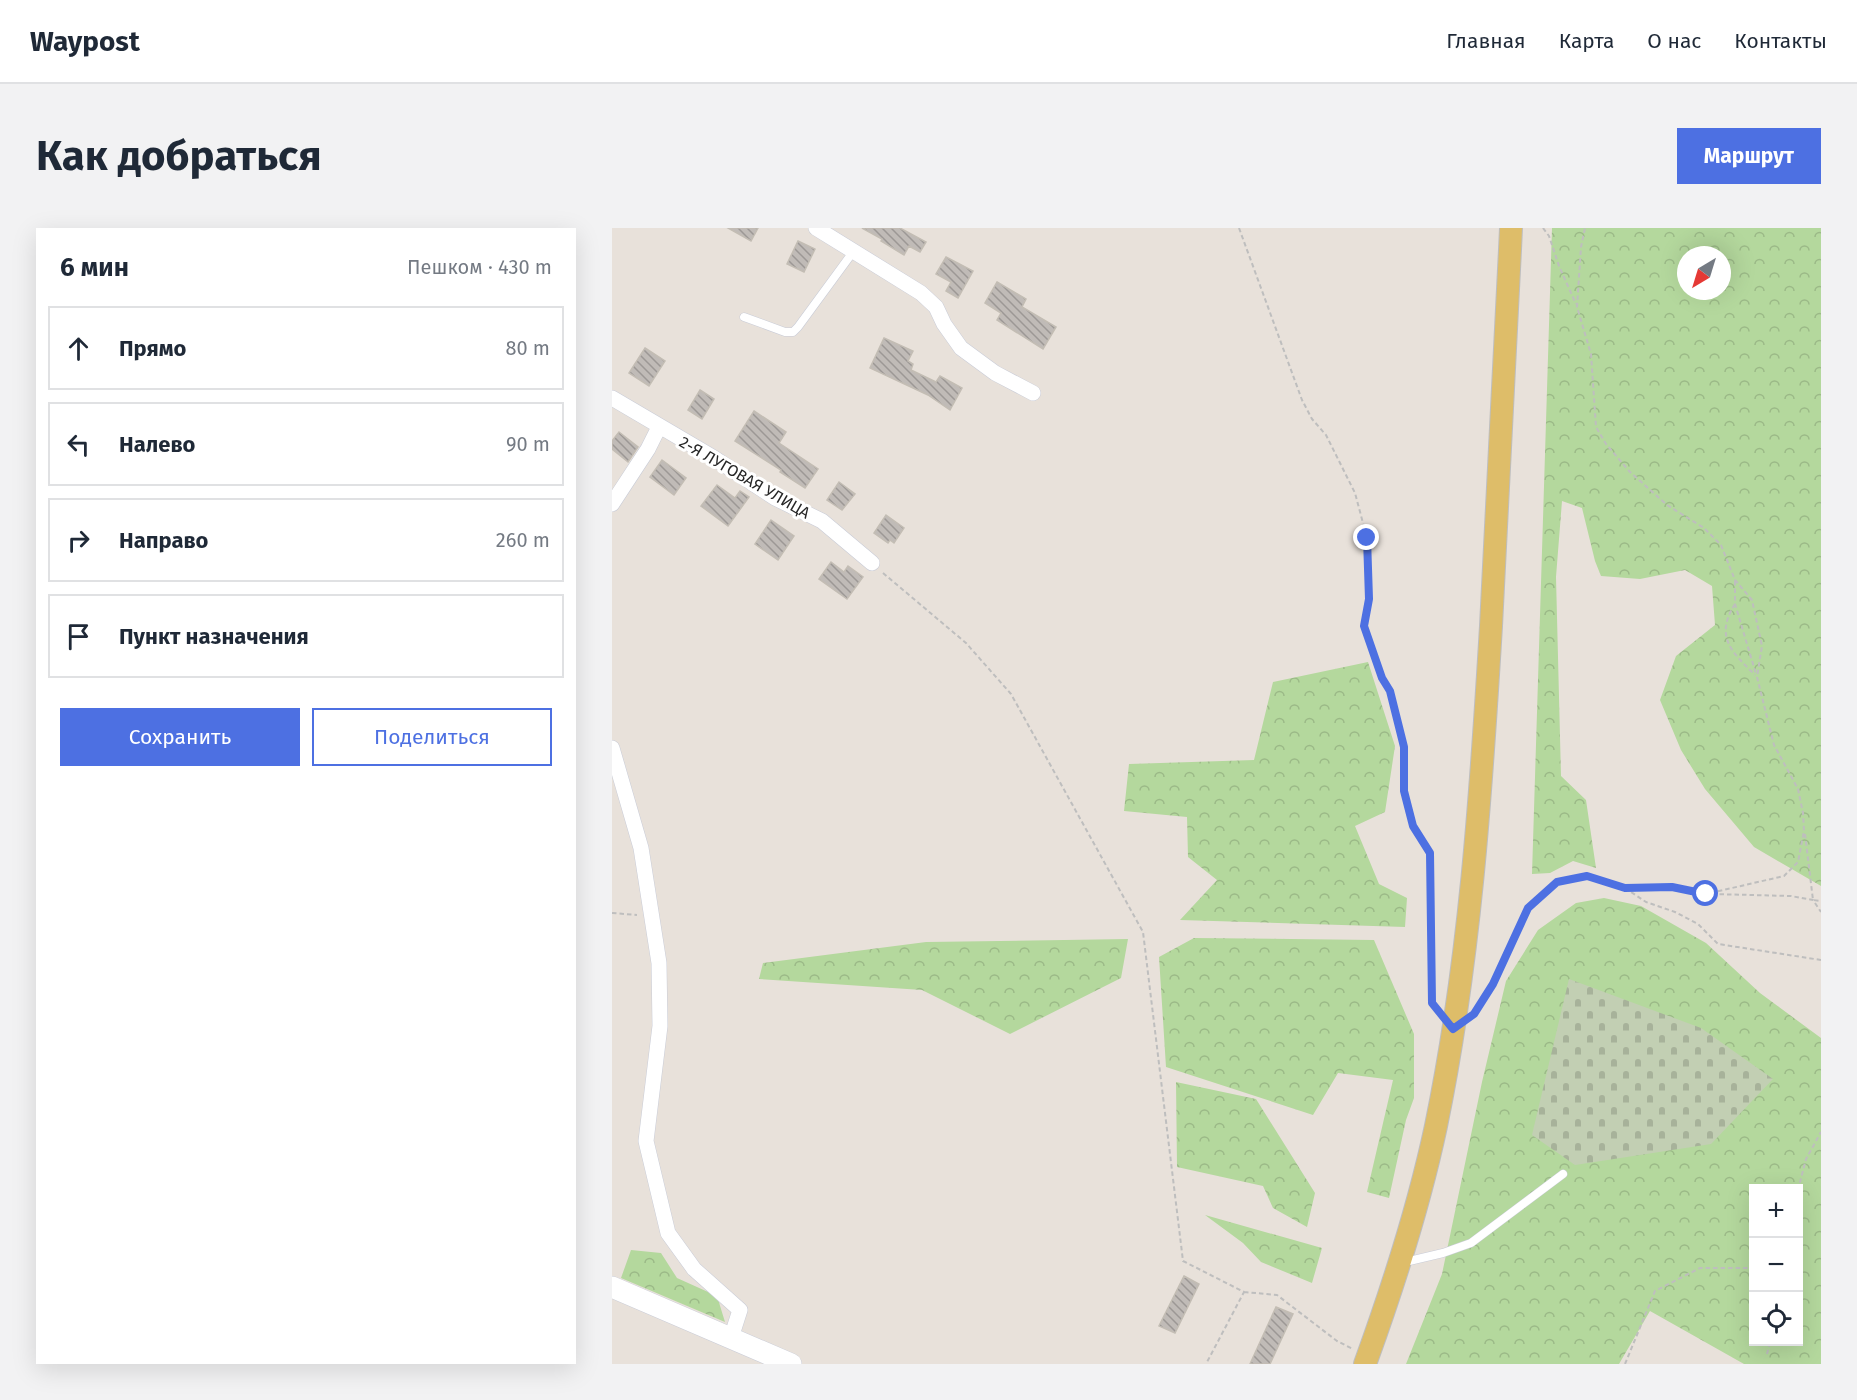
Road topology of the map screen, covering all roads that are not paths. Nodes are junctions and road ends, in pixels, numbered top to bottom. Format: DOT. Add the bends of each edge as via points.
graph roads {
  1 [pos="816,228"];
  2 [pos="1511,228"];
  3 [pos="853,252"];
  4 [pos="744,317"];
  5 [pos="1033,393"];
  6 [pos="612,398"];
  7 [pos="659,427"];
  8 [pos="612,504"];
  9 [pos="872,563"];
  10 [pos="612,748"];
  11 [pos="1563,1174"];
  12 [pos="1399,1263"];
  13 [pos="612,1287"];
  14 [pos="731,1338"];
  15 [pos="1366,1360"];
  16 [pos="791,1364"];
  1 -- 3 [label="street"];
  2 -- 12 [label="main road" via="1478,823 1468,931 1436,1127"];
  3 -- 4 [label="lane" via="793,332"];
  3 -- 5 [label="street" via="921,293 936,308 962,348 995,373"];
  6 -- 7 [label="street, 2-Я ЛУГОВАЯ УЛИЦА"];
  7 -- 8 [label="street"];
  7 -- 9 [label="street, 2-Я ЛУГОВАЯ УЛИЦА" via="775,498 822,520"];
  10 -- 14 [label="street" via="641,848 659,963 660,1026 646,1141 668,1233 694,1269 740,1310"];
  11 -- 12 [label="lane" via="1471,1243"];
  12 -- 15 [label="main road"];
  13 -- 14 [label="street"];
  14 -- 16 [label="street"];
}
